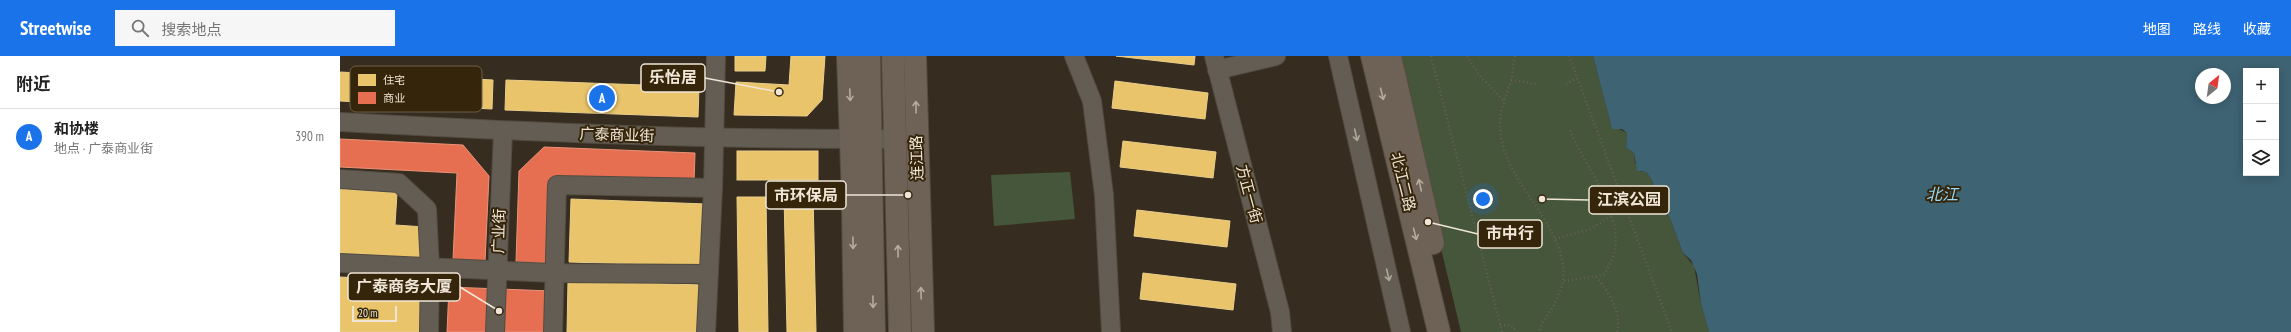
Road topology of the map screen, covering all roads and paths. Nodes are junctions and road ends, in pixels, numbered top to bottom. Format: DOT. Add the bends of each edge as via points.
graph roads {
  1 [pos="716,56"];
  2 [pos="848,56"];
  3 [pos="868,56"];
  4 [pos="893,56"];
  5 [pos="915,56"];
  6 [pos="1074,56"];
  7 [pos="1276,56"];
  8 [pos="1338,56"];
  9 [pos="1372,56"];
  10 [pos="1390,56"];
  11 [pos="1431,56"];
  12 [pos="1467,56"];
  13 [pos="1515,56"];
  14 [pos="1569,56"];
  15 [pos="1215,63"];
  16 [pos="1577,78"];
  17 [pos="1511,80"];
  18 [pos="1536,84"];
  19 [pos="1566,84"];
  20 [pos="1504,101"];
  21 [pos="340,122"];
  22 [pos="1569,128"];
  23 [pos="503,131"];
  24 [pos="860,138"];
  25 [pos="714,139"];
  26 [pos="895,139"];
  27 [pos="870,165"];
  28 [pos="340,178"];
  29 [pos="713,188"];
  30 [pos="1625,206"];
  31 [pos="853,209"];
  32 [pos="1611,215"];
  33 [pos="1555,239"];
  34 [pos="340,263"];
  35 [pos="430,268"];
  36 [pos="497,271"];
  37 [pos="554,273"];
  38 [pos="709,274"];
  39 [pos="1596,277"];
  40 [pos="1564,281"];
  41 [pos="1500,325"];
  42 [pos="430,332"];
  43 [pos="495,332"];
  44 [pos="553,332"];
  45 [pos="706,332"];
  46 [pos="855,332"];
  47 [pos="874,332"];
  48 [pos="900,332"];
  49 [pos="923,332"];
  50 [pos="1111,332"];
  51 [pos="1282,332"];
  52 [pos="1401,332"];
  53 [pos="1439,332"];
  54 [pos="1454,332"];
  55 [pos="1502,332"];
  56 [pos="1517,332"];
  57 [pos="1540,332"];
  58 [pos="1616,332"];
  59 [pos="1672,332"];
  1 -- 25 [label="street"];
  2 -- 24 [label="main road, one-way"];
  3 -- 24 [label="main road"];
  4 -- 26 [label="main road, 连江路"];
  49 -- 5 [label="main road, 连江路, one-way"];
  6 -- 50 [label="street" via="1092,101 1104,195"];
  7 -- 15 [label="street"];
  8 -- 52 [label="street, one-way"];
  9 -- 53 [label="main road, 北江二路, one-way"];
  54 -- 10 [label="main road, 北江二路, one-way"];
  11 -- 41 [label="path"];
  12 -- 20 [label="path" via="1479,75"];
  13 -- 17 [label="path"];
  14 -- 16 [label="path"];
  15 -- 51 [label="street, 方正一街" via="1280,312"];
  16 -- 19 [label="path"];
  16 -- 30 [label="path"];
  17 -- 18 [label="path"];
  17 -- 20 [label="path"];
  20 -- 33 [label="path" via="1500,125 1502,145 1508,162"];
  21 -- 23 [label="street, 广泰商业街"];
  22 -- 32 [label="path" via="1596,178"];
  23 -- 25 [label="street, 广泰商业街"];
  23 -- 36 [label="street, 广业街"];
  24 -- 25 [label="street, 广泰商业街"];
  24 -- 26 [label="street, 广泰商业街"];
  24 -- 27 [label="main road"];
  24 -- 31 [label="main road"];
  25 -- 29 [label="street"];
  48 -- 26 [label="main road, 连江路, one-way"];
  27 -- 31 [label="main road"];
  27 -- 47 [label="main road, one-way"];
  28 -- 35 [label="street" via="399,183 427,209"];
  29 -- 37 [label="street" via="557,185"];
  29 -- 38 [label="street"];
  30 -- 32 [label="path"];
  30 -- 59 [label="path"];
  31 -- 46 [label="main road, one-way"];
  32 -- 33 [label="path" via="1591,229"];
  32 -- 39 [label="path" via="1616,233 1614,256 1603,275"];
  33 -- 40 [label="path" via="1563,265"];
  34 -- 35 [label="street"];
  35 -- 36 [label="street"];
  35 -- 42 [label="street"];
  36 -- 37 [label="street"];
  36 -- 43 [label="street, 广业街"];
  37 -- 38 [label="street"];
  37 -- 44 [label="street"];
  38 -- 45 [label="street"];
  39 -- 40 [label="path"];
  39 -- 58 [label="path" via="1612,299 1617,311"];
  40 -- 57 [label="path"];
  41 -- 55 [label="path"];
  41 -- 56 [label="path" via="1511,325"];
}
